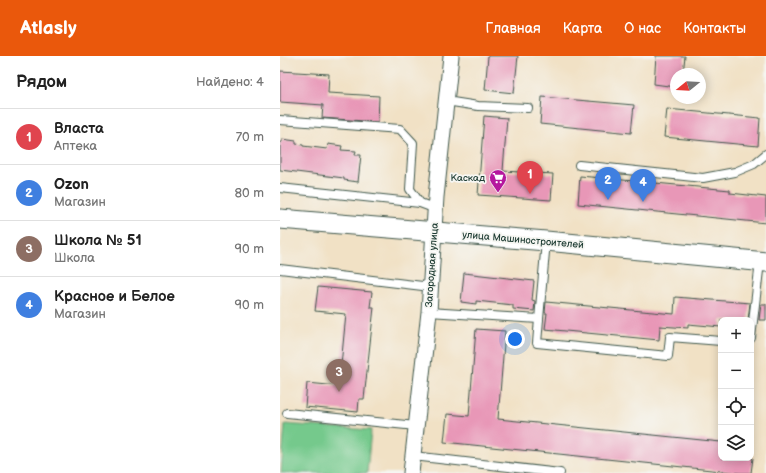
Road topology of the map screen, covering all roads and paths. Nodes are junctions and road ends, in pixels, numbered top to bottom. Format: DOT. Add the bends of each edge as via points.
graph roads {
  1 [pos="451,56"];
  2 [pos="446,101"];
  3 [pos="528,108"];
  4 [pos="280,120"];
  5 [pos="766,154"];
  6 [pos="579,165"];
  7 [pos="280,188"];
  8 [pos="420,203"];
  9 [pos="436,209"];
  10 [pos="280,219"];
  11 [pos="434,232"];
  12 [pos="546,242"];
  13 [pos="763,262"];
  14 [pos="280,269"];
  15 [pos="431,287"];
  16 [pos="429,312"];
  17 [pos="539,319"];
  18 [pos="754,319"];
  19 [pos="718,341"];
  20 [pos="287,413"];
  21 [pos="416,426"];
  22 [pos="413,456"];
  23 [pos="411,473"];
  24 [pos="560,473"];
  1 -- 2 [label="street, Загородная улица"];
  2 -- 3 [label="lane" via="478,106"];
  2 -- 9 [label="street, Загородная улица"];
  4 -- 8 [label="lane" via="400,128 412,142 410,189"];
  5 -- 6 [label="lane" via="754,164 735,172 703,178"];
  7 -- 8 [label="lane"];
  8 -- 9 [label="lane"];
  9 -- 11 [label="street, Загородная улица"];
  10 -- 11 [label="street, улица Машиностроителей"];
  11 -- 12 [label="street, улица Машиностроителей"];
  11 -- 15 [label="street, Загородная улица"];
  12 -- 13 [label="street, улица Машиностроителей"];
  12 -- 17 [label="lane"];
  13 -- 18 [label="lane"];
  14 -- 15 [label="lane"];
  15 -- 16 [label="street, Загородная улица"];
  16 -- 17 [label="lane"];
  16 -- 21 [label="street, Загородная улица"];
  17 -- 19 [label="lane" via="537,343 668,356 670,337"];
  20 -- 21 [label="lane"];
  21 -- 22 [label="street, Загородная улица"];
  22 -- 23 [label="street, Загородная улица"];
  22 -- 24 [label="lane"];
}
